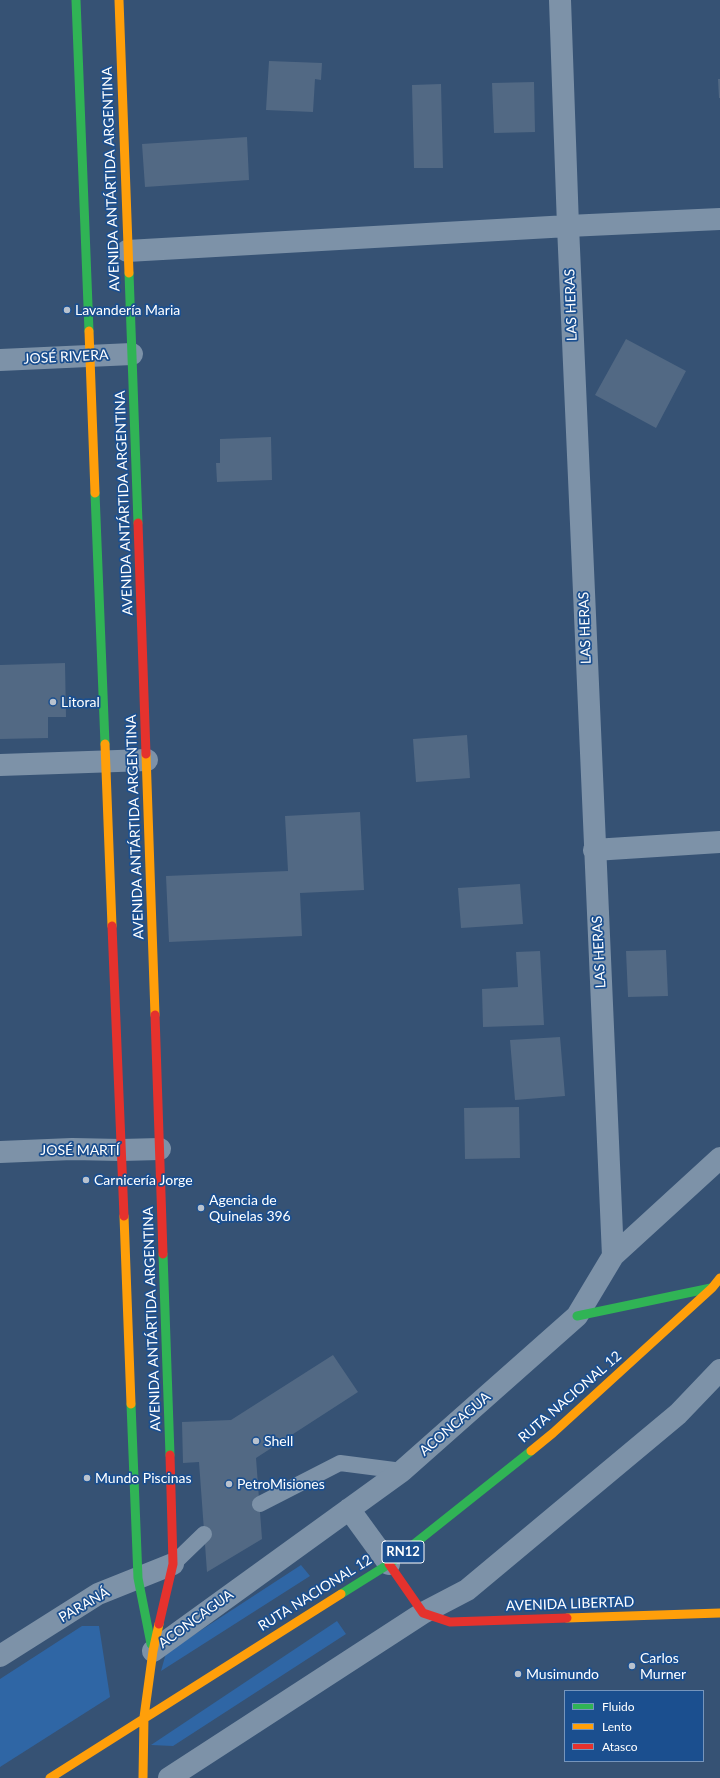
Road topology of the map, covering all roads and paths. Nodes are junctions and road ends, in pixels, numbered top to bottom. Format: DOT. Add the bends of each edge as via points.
graph roads {
  1 [pos="76,0"];
  2 [pos="119,0"];
  3 [pos="560,0"];
  4 [pos="720,219"];
  5 [pos="568,226"];
  6 [pos="127,251"];
  7 [pos="132,354"];
  8 [pos="90,356"];
  9 [pos="0,360"];
  10 [pos="147,760"];
  11 [pos="106,761"];
  12 [pos="0,765"];
  13 [pos="720,842"];
  14 [pos="594,850"];
  15 [pos="160,1149"];
  16 [pos="121,1150"];
  17 [pos="0,1152"];
  18 [pos="720,1158"];
  19 [pos="613,1256"];
  20 [pos="720,1278"];
  21 [pos="712,1288"];
  22 [pos="576,1316"];
  23 [pos="720,1370"];
  24 [pos="402,1471"];
  25 [pos="260,1504"];
  26 [pos="349,1509"];
  27 [pos="204,1534"];
  28 [pos="173,1564"];
  29 [pos="388,1564"];
  30 [pos="138,1578"];
  31 [pos="423,1612"];
  32 [pos="720,1613"];
  33 [pos="153,1651"];
  34 [pos="0,1656"];
  35 [pos="144,1717"];
  36 [pos="50,1778"];
  37 [pos="143,1778"];
  38 [pos="169,1778"];
  1 -- 8 [label="main road, AVENIDA ANTÁRTIDA ARGENTINA"];
  2 -- 6 [label="main road, AVENIDA ANTÁRTIDA ARGENTINA"];
  3 -- 5 [label="street, LAS HERAS"];
  4 -- 5 [label="street"];
  5 -- 6 [label="street"];
  5 -- 14 [label="street, LAS HERAS"];
  6 -- 7 [label="main road, AVENIDA ANTÁRTIDA ARGENTINA"];
  7 -- 8 [label="street, JOSÉ RIVERA"];
  7 -- 10 [label="main road, AVENIDA ANTÁRTIDA ARGENTINA"];
  8 -- 9 [label="street, JOSÉ RIVERA"];
  8 -- 11 [label="main road, AVENIDA ANTÁRTIDA ARGENTINA"];
  10 -- 11 [label="street"];
  10 -- 15 [label="main road, AVENIDA ANTÁRTIDA ARGENTINA"];
  11 -- 12 [label="street"];
  11 -- 16 [label="main road, AVENIDA ANTÁRTIDA ARGENTINA"];
  13 -- 14 [label="street"];
  14 -- 19 [label="street, LAS HERAS"];
  15 -- 16 [label="street, JOSÉ MARTÍ"];
  15 -- 28 [label="main road, AVENIDA ANTÁRTIDA ARGENTINA"];
  16 -- 17 [label="street, JOSÉ MARTÍ"];
  16 -- 30 [label="main road, AVENIDA ANTÁRTIDA ARGENTINA"];
  18 -- 19 [label="street, ACONCAGUA"];
  19 -- 22 [label="street, ACONCAGUA"];
  20 -- 21 [label="main road, RUTA NACIONAL 12 / RN12"];
  21 -- 22 [label="main road"];
  21 -- 29 [label="main road, RUTA NACIONAL 12 / RN12" via="553,1433"];
  22 -- 24 [label="street, ACONCAGUA"];
  23 -- 31 [label="street" via="678,1414 467,1590"];
  24 -- 25 [label="lane" via="340,1463"];
  24 -- 26 [label="street, ACONCAGUA"];
  26 -- 29 [label="street"];
  26 -- 33 [label="street, ACONCAGUA"];
  27 -- 28 [label="lane"];
  28 -- 30 [label="street, PARANÁ"];
  28 -- 33 [label="main road, AVENIDA ANTÁRTIDA ARGENTINA"];
  29 -- 31 [label="main road"];
  29 -- 35 [label="main road, RUTA NACIONAL 12 / RN12"];
  30 -- 33 [label="main road, AVENIDA ANTÁRTIDA ARGENTINA"];
  30 -- 34 [label="street, PARANÁ" via="98,1594"];
  31 -- 32 [label="main road, AVENIDA LIBERTAD" via="450,1622"];
  31 -- 38 [label="street"];
  33 -- 35 [label="main road, AVENIDA ANTÁRTIDA ARGENTINA"];
  35 -- 36 [label="main road, RUTA NACIONAL 12 / RN12"];
  35 -- 37 [label="main road, AVENIDA ANTÁRTIDA ARGENTINA"];
}
